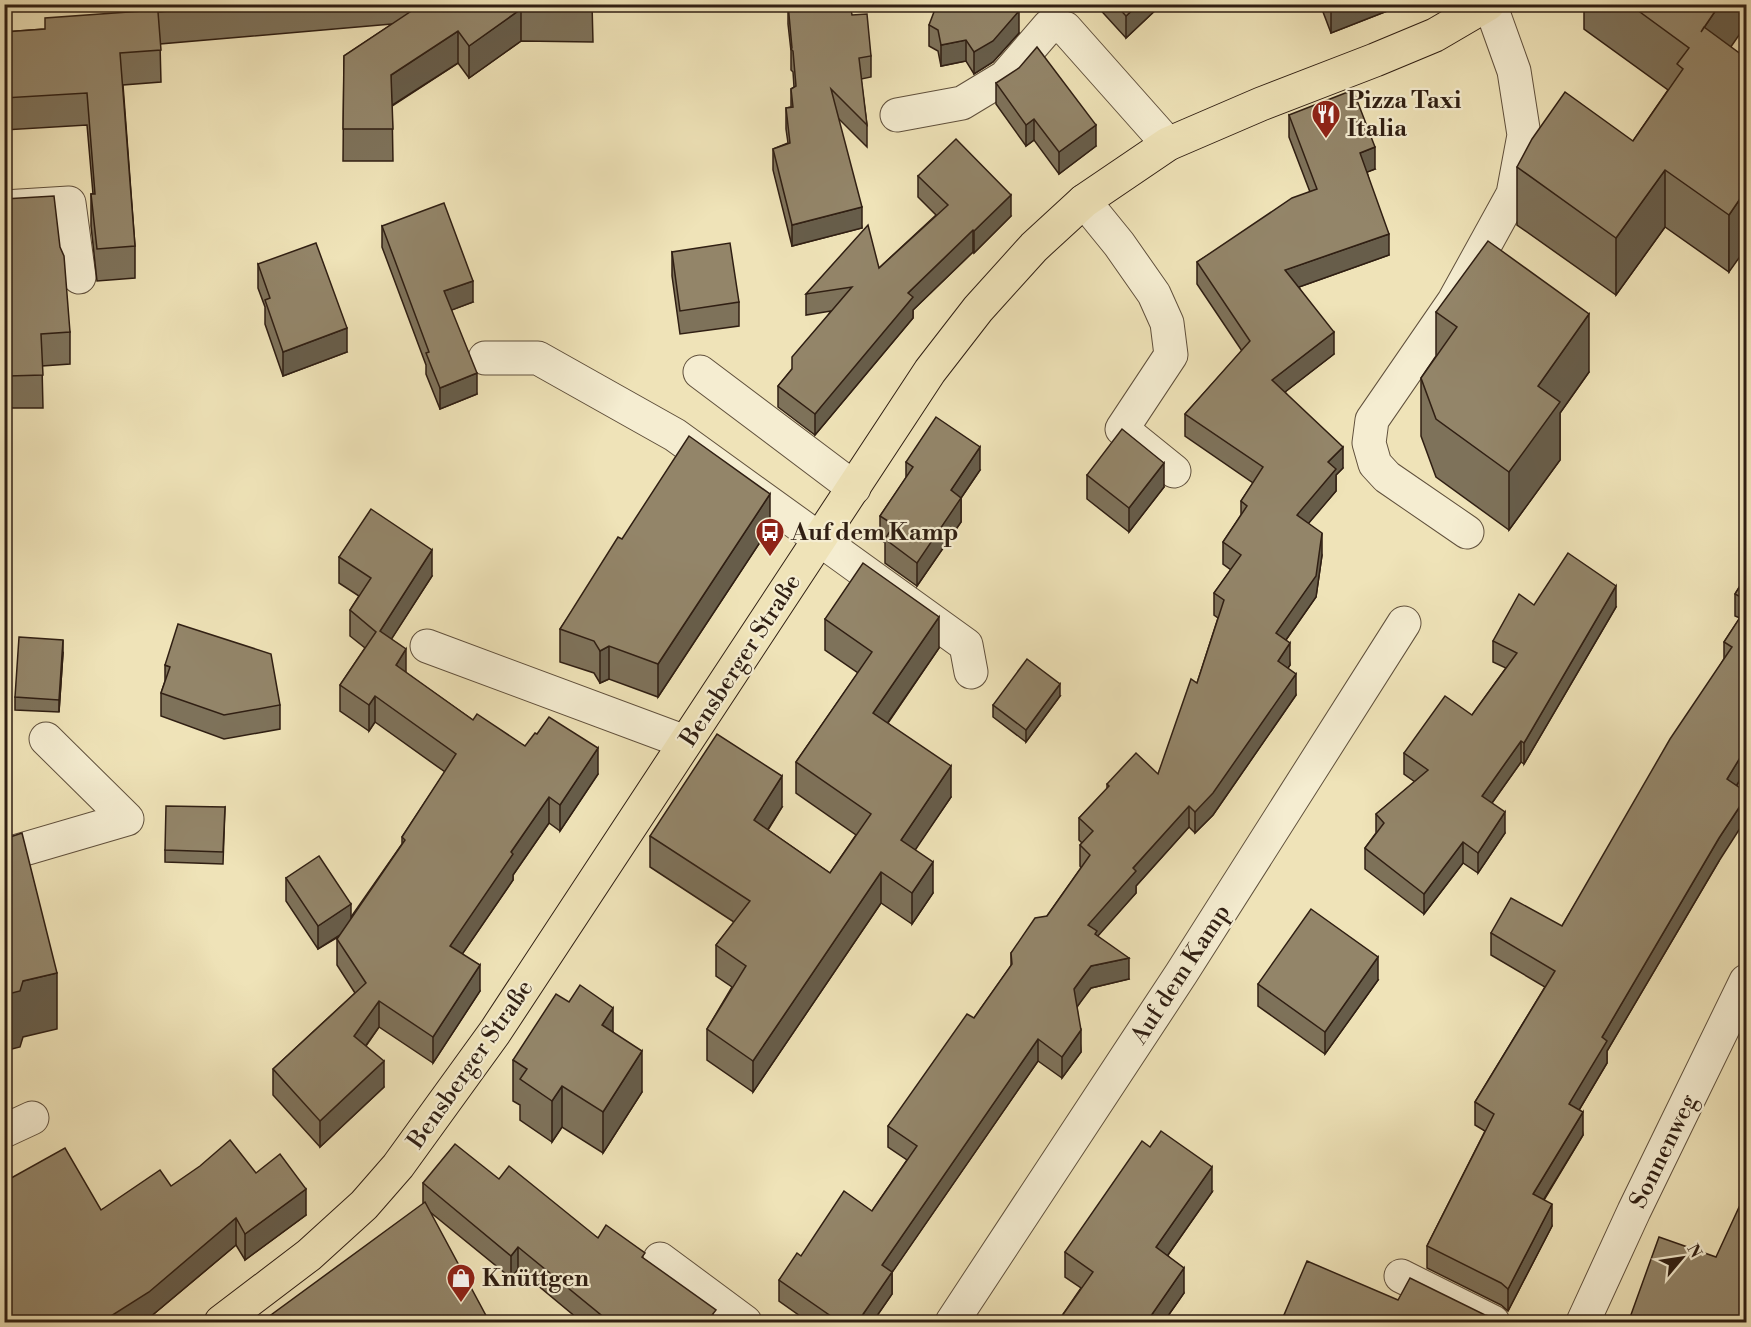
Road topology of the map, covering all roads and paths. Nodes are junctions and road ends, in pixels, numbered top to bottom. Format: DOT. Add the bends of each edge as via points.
graph roads {
  1 [pos="1489,4"];
  2 [pos="897,115"];
  3 [pos="1168,144"];
  4 [pos="1084,201"];
  5 [pos="4,207"];
  6 [pos="79,277"];
  7 [pos="485,358"];
  8 [pos="700,372"];
  9 [pos="1174,471"];
  10 [pos="854,488"];
  11 [pos="1467,532"];
  12 [pos="819,540"];
  13 [pos="1404,623"];
  14 [pos="426,646"];
  15 [pos="971,672"];
  16 [pos="46,739"];
  17 [pos="685,742"];
  18 [pos="4,855"];
  19 [pos="1746,981"];
  20 [pos="660,1259"];
  21 [pos="1401,1276"];
  22 [pos="221,1323"];
  23 [pos="745,1323"];
  24 [pos="952,1323"];
  25 [pos="1493,1323"];
  26 [pos="1583,1323"];
  1 -- 3 [label="main road, Bensberger Straße" via="1435,35"];
  1 -- 11 [label="street" via="1514,71 1524,135 1513,194 1454,302 1372,420 1368,443 1375,464 1387,477"];
  2 -- 3 [label="street" via="962,103 1005,77 1049,26 1065,27"];
  3 -- 4 [label="main road, Bensberger Straße"];
  4 -- 9 [label="street" via="1154,294 1167,323 1171,355 1122,429"];
  4 -- 10 [label="main road, Bensberger Straße" via="1034,247 978,309 930,371"];
  5 -- 6 [label="street" via="69,203"];
  7 -- 12 [label="street" via="538,358 675,435"];
  8 -- 10 [label="street"];
  10 -- 12 [label="main road, Bensberger Straße"];
  12 -- 15 [label="street" via="966,645"];
  12 -- 17 [label="main road, Bensberger Straße"];
  13 -- 24 [label="street, Auf dem Kamp" via="1181,974"];
  14 -- 17 [label="street"];
  16 -- 18 [label="street" via="127,819"];
  17 -- 22 [label="main road, Bensberger Straße" via="495,1032 398,1166 364,1205 309,1255"];
  19 -- 26 [label="street, Sonnenweg"];
  20 -- 23 [label="street"];
  21 -- 25 [label="street"];
}
